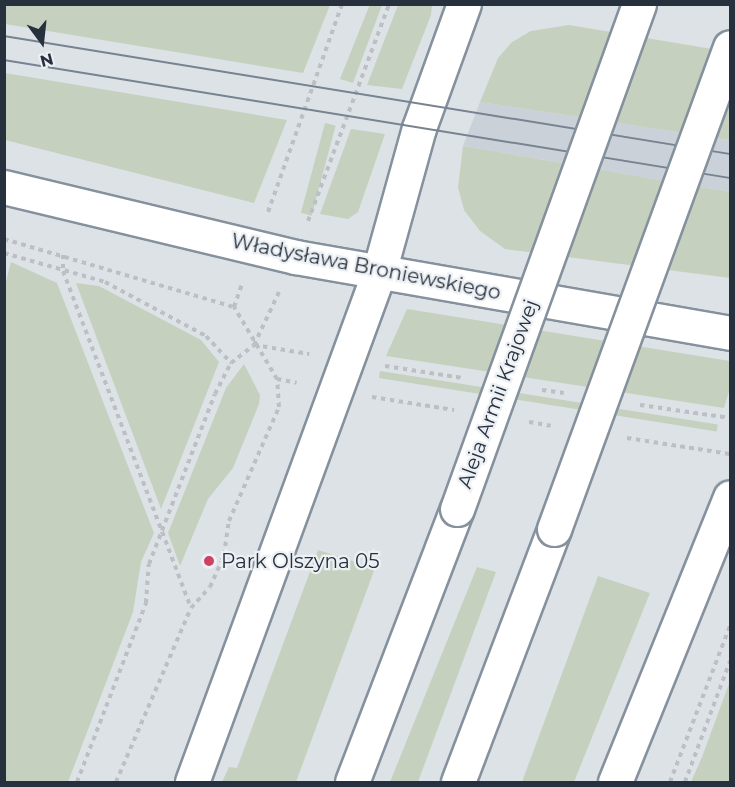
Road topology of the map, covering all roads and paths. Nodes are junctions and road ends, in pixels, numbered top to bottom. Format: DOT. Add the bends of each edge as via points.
graph roads {
  1 [pos="389,4"];
  2 [pos="464,4"];
  3 [pos="639,4"];
  4 [pos="730,47"];
  5 [pos="4,187"];
  6 [pos="4,253"];
  7 [pos="63,255"];
  8 [pos="296,257"];
  9 [pos="63,271"];
  10 [pos="379,272"];
  11 [pos="234,307"];
  12 [pos="730,333"];
  13 [pos="254,345"];
  14 [pos="231,363"];
  15 [pos="730,497"];
  16 [pos="162,530"];
  17 [pos="191,608"];
  18 [pos="730,626"];
  19 [pos="730,661"];
  20 [pos="76,783"];
  21 [pos="116,783"];
  22 [pos="192,783"];
  23 [pos="352,783"];
  24 [pos="458,783"];
  25 [pos="615,783"];
  26 [pos="670,783"];
  27 [pos="685,783"];
  1 -- 8 [label="path"];
  2 -- 10 [label="main road" via="419,128"];
  3 -- 23 [label="main road, Aleja Armii Krajowej, bridge" via="457,509"];
  4 -- 24 [label="main road, bridge"];
  5 -- 8 [label="main road, Władysława Broniewskiego"];
  6 -- 9 [label="path"];
  7 -- 9 [label="path"];
  8 -- 10 [label="main road, Władysława Broniewskiego"];
  8 -- 13 [label="path"];
  9 -- 14 [label="path" via="105,282 206,336"];
  9 -- 16 [label="path"];
  10 -- 12 [label="main road, Władysława Broniewskiego"];
  10 -- 22 [label="main road"];
  11 -- 13 [label="path"];
  13 -- 14 [label="path"];
  13 -- 17 [label="path" via="277,379 279,407 229,521 220,566"];
  14 -- 16 [label="path"];
  15 -- 25 [label="main road"];
  16 -- 17 [label="path"];
  16 -- 20 [label="path" via="149,564 146,603"];
  17 -- 21 [label="path"];
  18 -- 26 [label="path"];
  19 -- 27 [label="path"];
}
